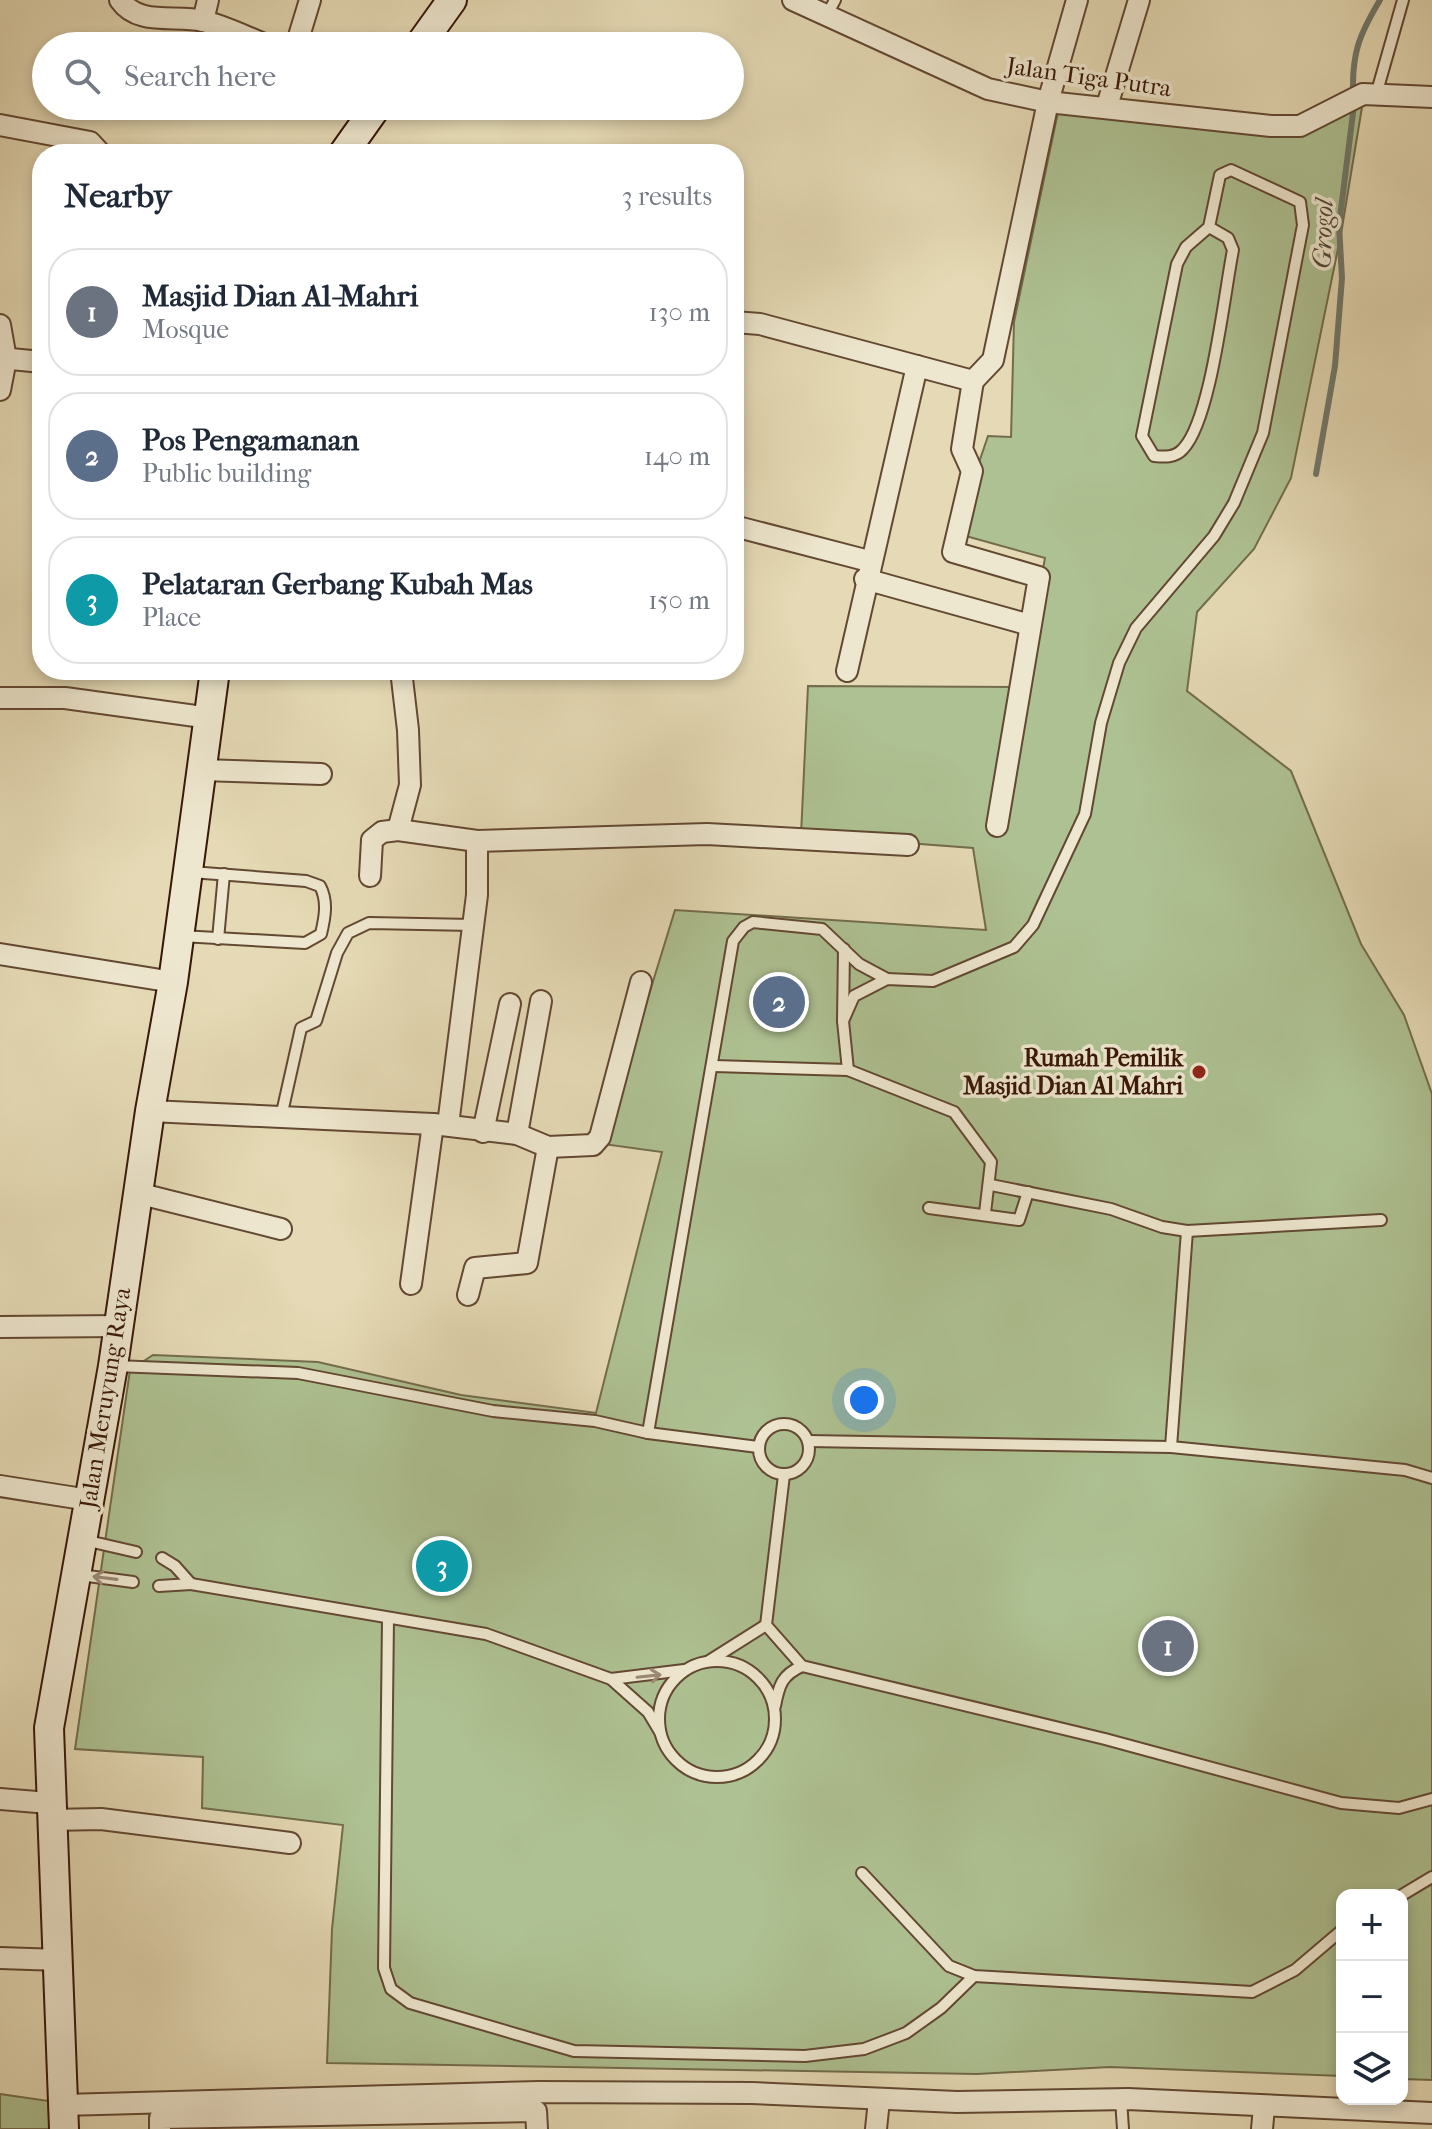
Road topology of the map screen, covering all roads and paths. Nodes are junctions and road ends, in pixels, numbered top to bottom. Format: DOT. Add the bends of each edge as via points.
graph roads {
  1 [pos="120,0"];
  2 [pos="208,0"];
  3 [pos="310,0"];
  4 [pos="452,0"];
  5 [pos="793,0"];
  6 [pos="1077,0"];
  7 [pos="1139,0"];
  8 [pos="1403,0"];
  9 [pos="831,8"];
  10 [pos="203,21"];
  11 [pos="232,32"];
  12 [pos="300,32"];
  13 [pos="429,32"];
  14 [pos="1370,94"];
  15 [pos="1432,97"];
  16 [pos="1048,102"];
  17 [pos="1107,106"];
  18 [pos="367,120"];
  19 [pos="0,125"];
  20 [pos="92,144"];
  21 [pos="350,144"];
  22 [pos="1209,227"];
  23 [pos="744,323"];
  24 [pos="0,325"];
  25 [pos="3,359"];
  26 [pos="32,361"];
  27 [pos="917,366"];
  28 [pos="973,381"];
  29 [pos="0,390"];
  30 [pos="744,529"];
  31 [pos="867,570"];
  32 [pos="1030,625"];
  33 [pos="847,671"];
  34 [pos="214,680"];
  35 [pos="402,680"];
  36 [pos="0,698"];
  37 [pos="210,718"];
  38 [pos="202,770"];
  39 [pos="321,774"];
  40 [pos="997,826"];
  41 [pos="398,830"];
  42 [pos="477,841"];
  43 [pos="908,845"];
  44 [pos="189,872"];
  45 [pos="224,874"];
  46 [pos="370,876"];
  47 [pos="473,925"];
  48 [pos="179,936"];
  49 [pos="218,939"];
  50 [pos="844,949"];
  51 [pos="0,954"];
  52 [pos="887,979"];
  53 [pos="173,982"];
  54 [pos="641,982"];
  55 [pos="541,1001"];
  56 [pos="510,1004"];
  57 [pos="843,1021"];
  58 [pos="714,1066"];
  59 [pos="848,1070"];
  60 [pos="150,1111"];
  61 [pos="281,1117"];
  62 [pos="441,1125"];
  63 [pos="483,1132"];
  64 [pos="517,1134"];
  65 [pos="548,1147"];
  66 [pos="991,1185"];
  67 [pos="1028,1192"];
  68 [pos="137,1193"];
  69 [pos="929,1208"];
  70 [pos="985,1213"];
  71 [pos="1381,1220"];
  72 [pos="281,1229"];
  73 [pos="1187,1231"];
  74 [pos="411,1284"];
  75 [pos="468,1295"];
  76 [pos="119,1326"];
  77 [pos="0,1327"];
  78 [pos="113,1366"];
  79 [pos="648,1433"];
  80 [pos="808,1441"];
  81 [pos="758,1447"];
  82 [pos="1171,1447"];
  83 [pos="784,1475"];
  84 [pos="1432,1478"];
  85 [pos="0,1486"];
  86 [pos="89,1500"];
  87 [pos="82,1540"];
  88 [pos="136,1552"];
  89 [pos="162,1558"];
  90 [pos="76,1575"];
  91 [pos="133,1582"];
  92 [pos="191,1584"];
  93 [pos="159,1586"];
  94 [pos="388,1619"];
  95 [pos="766,1625"];
  96 [pos="708,1662"];
  97 [pos="802,1666"];
  98 [pos="686,1669"];
  99 [pos="611,1679"];
  100 [pos="775,1708"];
  101 [pos="660,1732"];
  102 [pos="0,1799"];
  103 [pos="1432,1799"];
  104 [pos="50,1812"];
  105 [pos="290,1843"];
  106 [pos="862,1873"];
  107 [pos="1432,1877"];
  108 [pos="1408,1891"];
  109 [pos="1336,1935"];
  110 [pos="0,1958"];
  111 [pos="60,1960"];
  112 [pos="974,1976"];
  113 [pos="1121,2099"];
  114 [pos="879,2100"];
  115 [pos="1264,2107"];
  116 [pos="1432,2113"];
  117 [pos="63,2117"];
  118 [pos="1325,2120"];
  119 [pos="160,2129"];
  120 [pos="537,2129"];
  121 [pos="876,2129"];
  122 [pos="1123,2129"];
  123 [pos="1262,2129"];
  1 -- 10 [label="street" via="143,16"];
  2 -- 10 [label="street"];
  3 -- 12 [label="street"];
  4 -- 13 [label="main road"];
  5 -- 9 [label="street, Jalan Tiga Putra"];
  6 -- 16 [label="street"];
  7 -- 17 [label="street"];
  8 -- 14 [label="lane"];
  9 -- 16 [label="street, Jalan Tiga Putra" via="988,89"];
  10 -- 11 [label="street"];
  14 -- 15 [label="street"];
  14 -- 17 [label="street, Jalan Tiga Putra" via="1342,102 1300,126"];
  16 -- 17 [label="street, Jalan Tiga Putra"];
  16 -- 28 [label="street" via="993,360"];
  18 -- 21 [label="main road"];
  19 -- 20 [label="street"];
  22 -- 22 [label="lane" via="1186,247 1177,264 1142,436 1154,456 1181,452 1199,425 1233,250 1228,238"];
  22 -- 52 [label="lane" via="1220,175 1226,170 1300,202 1303,225 1263,433 1246,475 1214,536 1136,628 1125,651 1101,723 1085,814 1033,925 1014,947 933,981"];
  23 -- 27 [label="street"];
  24 -- 25 [label="street"];
  25 -- 26 [label="street"];
  25 -- 29 [label="street"];
  27 -- 28 [label="street"];
  27 -- 31 [label="street"];
  28 -- 32 [label="street" via="962,449 972,471 953,552 1038,575"];
  30 -- 31 [label="street"];
  31 -- 32 [label="street"];
  31 -- 33 [label="street"];
  32 -- 40 [label="street"];
  34 -- 37 [label="main road, Jalan Meruyung Raya"];
  35 -- 41 [label="street" via="410,785"];
  36 -- 37 [label="street" via="65,698"];
  37 -- 38 [label="main road, Jalan Meruyung Raya"];
  38 -- 39 [label="street"];
  38 -- 44 [label="main road, Jalan Meruyung Raya"];
  41 -- 42 [label="street"];
  41 -- 46 [label="street" via="372,840"];
  42 -- 43 [label="street" via="707,834"];
  42 -- 47 [label="street"];
  44 -- 45 [label="lane"];
  44 -- 48 [label="main road, Jalan Meruyung Raya"];
  45 -- 49 [label="lane"];
  45 -- 49 [label="lane" via="292,878 320,886 325,914 321,934 305,943"];
  47 -- 61 [label="lane" via="369,923 348,933 316,1021 301,1028"];
  47 -- 62 [label="street"];
  48 -- 49 [label="lane"];
  48 -- 53 [label="main road, Jalan Meruyung Raya"];
  50 -- 52 [label="lane"];
  50 -- 57 [label="lane"];
  50 -- 58 [label="lane" via="822,929 753,922 744,927 733,941"];
  51 -- 53 [label="street"];
  52 -- 57 [label="lane" via="854,996"];
  53 -- 60 [label="main road, Jalan Meruyung Raya"];
  54 -- 65 [label="street" via="600,1137 593,1145"];
  55 -- 64 [label="street"];
  56 -- 63 [label="street"];
  57 -- 59 [label="lane"];
  58 -- 59 [label="lane"];
  58 -- 79 [label="lane"];
  59 -- 66 [label="lane" via="954,1112 991,1162"];
  60 -- 61 [label="street"];
  60 -- 68 [label="main road, Jalan Meruyung Raya"];
  61 -- 62 [label="street"];
  62 -- 63 [label="street"];
  62 -- 74 [label="street"];
  63 -- 64 [label="street"];
  64 -- 65 [label="street"];
  65 -- 75 [label="street" via="527,1263 475,1268"];
  66 -- 67 [label="lane"];
  66 -- 70 [label="lane"];
  67 -- 70 [label="lane" via="1019,1220"];
  67 -- 73 [label="lane"];
  68 -- 72 [label="street"];
  68 -- 76 [label="main road, Jalan Meruyung Raya"];
  69 -- 70 [label="lane"];
  71 -- 73 [label="lane"];
  73 -- 82 [label="lane"];
  76 -- 77 [label="street"];
  76 -- 78 [label="main road, Jalan Meruyung Raya"];
  78 -- 79 [label="lane" via="298,1373 493,1411 595,1421"];
  78 -- 86 [label="main road, Jalan Meruyung Raya"];
  79 -- 81 [label="lane"];
  80 -- 81 [label="lane" via="800,1429 787,1424 763,1434"];
  80 -- 82 [label="lane"];
  80 -- 83 [label="lane" via="805,1464"];
  81 -- 83 [label="lane" via="769,1470"];
  82 -- 84 [label="lane" via="1405,1470"];
  83 -- 95 [label="lane"];
  85 -- 86 [label="street"];
  86 -- 87 [label="main road, Jalan Meruyung Raya"];
  87 -- 88 [label="lane"];
  87 -- 90 [label="main road, Jalan Meruyung Raya"];
  89 -- 92 [label="lane"];
  91 -- 90 [label="lane, one-way"];
  90 -- 104 [label="main road, Jalan Meruyung Raya" via="49,1728"];
  92 -- 93 [label="lane"];
  92 -- 94 [label="lane"];
  94 -- 99 [label="lane" via="486,1634"];
  94 -- 112 [label="lane" via="384,1968 391,1989 410,2003 574,2051 805,2056 864,2049 906,2033"];
  95 -- 96 [label="lane"];
  95 -- 97 [label="lane"];
  96 -- 98 [label="lane"];
  96 -- 100 [label="lane" via="730,1662 751,1671"];
  97 -- 100 [label="lane" via="779,1683"];
  97 -- 103 [label="lane" via="1341,1803 1399,1808"];
  99 -- 98 [label="lane, one-way"];
  98 -- 101 [label="lane" via="663,1696"];
  99 -- 101 [label="lane" via="648,1712"];
  100 -- 101 [label="lane" via="775,1731 766,1751 750,1767 729,1776 707,1776 686,1768 669,1753"];
  102 -- 104 [label="street"];
  104 -- 105 [label="street"];
  104 -- 111 [label="main road, Jalan Meruyung Raya"];
  106 -- 112 [label="lane" via="949,1966"];
  107 -- 108 [label="lane"];
  109 -- 112 [label="lane" via="1295,1970 1252,1992"];
  110 -- 111 [label="street"];
  111 -- 117 [label="main road, Jalan Meruyung Raya"];
  113 -- 114 [label="street"];
  113 -- 115 [label="street"];
  113 -- 122 [label="lane"];
  114 -- 117 [label="street" via="752,2093 539,2092"];
  114 -- 121 [label="street"];
  115 -- 118 [label="street"];
  115 -- 123 [label="street"];
  116 -- 118 [label="street"];
  119 -- 120 [label="street" via="160,2118 536,2111"];
}
